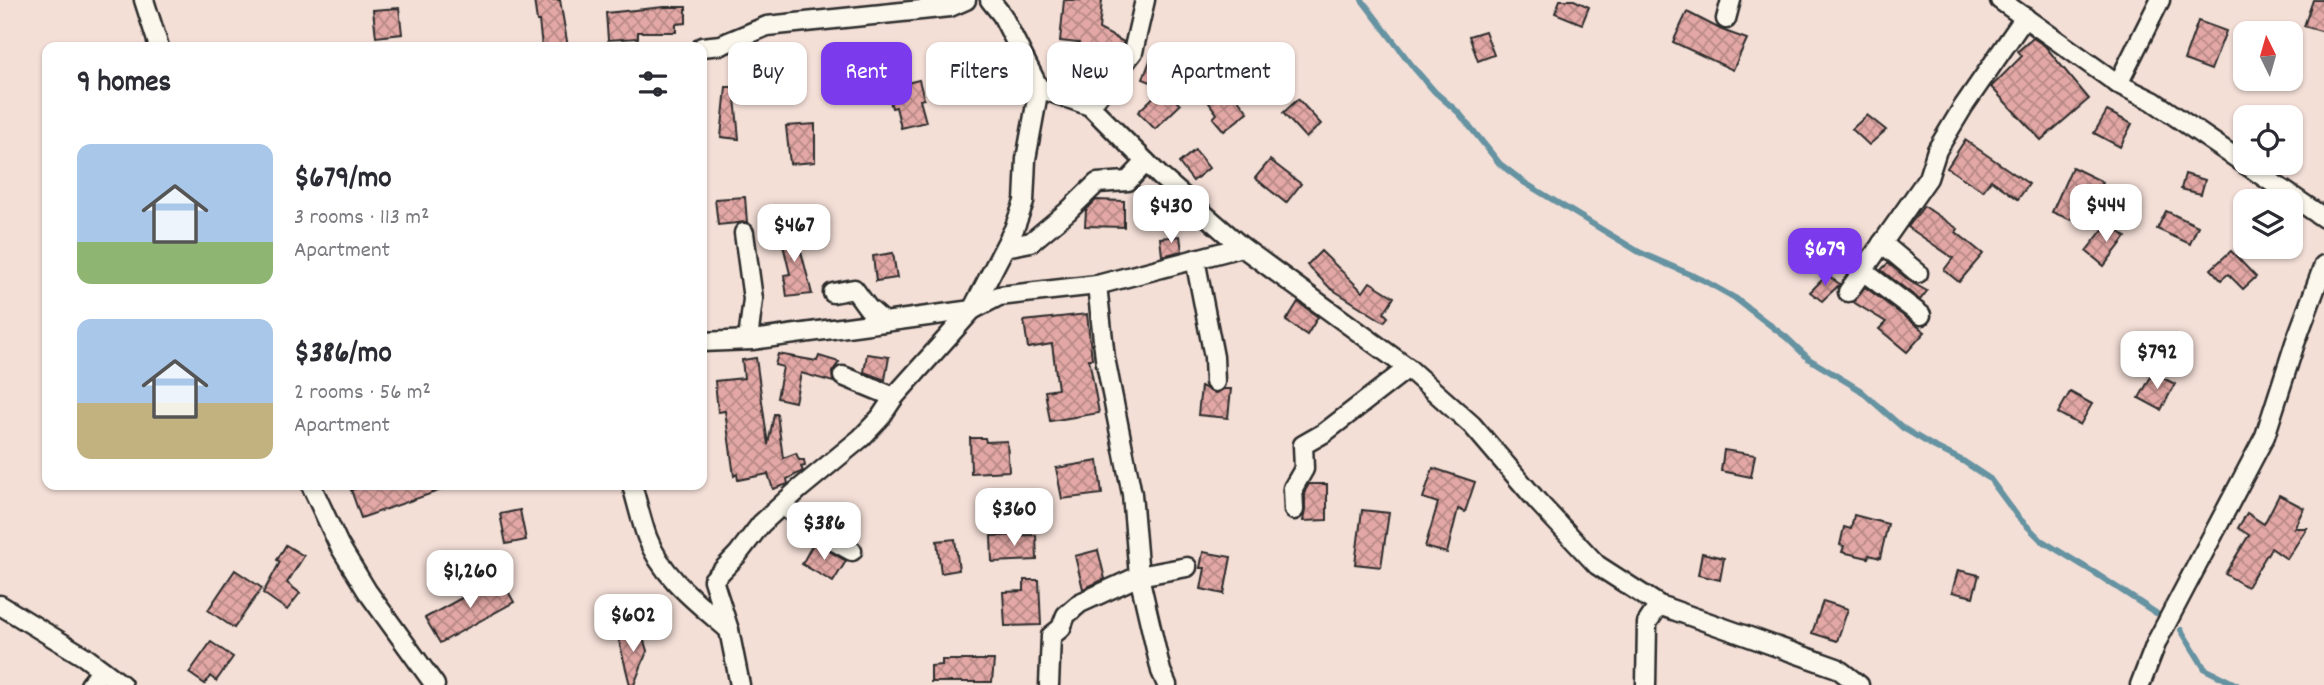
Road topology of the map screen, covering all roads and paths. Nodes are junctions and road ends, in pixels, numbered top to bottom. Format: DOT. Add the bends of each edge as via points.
graph roads {
  1 [pos="144,0"];
  2 [pos="966,0"];
  3 [pos="990,0"];
  4 [pos="1145,0"];
  5 [pos="1731,0"];
  6 [pos="2000,0"];
  7 [pos="2160,0"];
  8 [pos="2025,17"];
  9 [pos="1726,19"];
  10 [pos="157,42"];
  11 [pos="707,47"];
  12 [pos="2118,84"];
  13 [pos="1039,88"];
  14 [pos="1090,106"];
  15 [pos="1146,162"];
  16 [pos="2324,218"];
  17 [pos="744,233"];
  18 [pos="1882,243"];
  19 [pos="1005,247"];
  20 [pos="1242,247"];
  21 [pos="1195,259"];
  22 [pos="2324,265"];
  23 [pos="1863,271"];
  24 [pos="1918,273"];
  25 [pos="1097,285"];
  26 [pos="1848,292"];
  27 [pos="833,293"];
  28 [pos="972,310"];
  29 [pos="1921,315"];
  30 [pos="884,322"];
  31 [pos="748,340"];
  32 [pos="707,342"];
  33 [pos="1408,368"];
  34 [pos="843,376"];
  35 [pos="1214,382"];
  36 [pos="894,397"];
  37 [pos="313,490"];
  38 [pos="633,490"];
  39 [pos="782,505"];
  40 [pos="1294,510"];
  41 [pos="852,551"];
  42 [pos="1187,567"];
  43 [pos="1139,576"];
  44 [pos="0,605"];
  45 [pos="1659,605"];
  46 [pos="729,630"];
  47 [pos="102,670"];
  48 [pos="90,685"];
  49 [pos="122,685"];
  50 [pos="435,685"];
  51 [pos="740,685"];
  52 [pos="1049,685"];
  53 [pos="1167,685"];
  54 [pos="1646,685"];
  55 [pos="1859,685"];
  56 [pos="2140,685"];
  1 -- 10 [label="street"];
  2 -- 11 [label="street" via="950,7 767,26 720,46"];
  3 -- 13 [label="street"];
  4 -- 14 [label="street" via="1133,52"];
  5 -- 9 [label="street"];
  6 -- 8 [label="street"];
  7 -- 12 [label="street"];
  8 -- 12 [label="street"];
  8 -- 18 [label="street" via="1963,107 1937,150 1928,178"];
  12 -- 16 [label="street" via="2153,101"];
  13 -- 14 [label="street"];
  13 -- 19 [label="street" via="1026,159 1024,202"];
  14 -- 15 [label="street"];
  15 -- 19 [label="street" via="1128,181 1097,183 1031,242"];
  15 -- 20 [label="street"];
  17 -- 31 [label="street" via="753,299"];
  18 -- 23 [label="street"];
  18 -- 24 [label="street"];
  19 -- 28 [label="street"];
  20 -- 21 [label="street"];
  20 -- 33 [label="street"];
  21 -- 25 [label="street"];
  21 -- 35 [label="street" via="1214,357"];
  22 -- 56 [label="street" via="2264,436 2168,619"];
  23 -- 26 [label="street"];
  23 -- 29 [label="street"];
  25 -- 28 [label="street" via="999,296"];
  25 -- 43 [label="street" via="1105,358 1132,494"];
  27 -- 30 [label="street" via="854,289"];
  28 -- 30 [label="street"];
  28 -- 36 [label="street"];
  30 -- 31 [label="street"];
  31 -- 32 [label="street"];
  33 -- 40 [label="street" via="1303,444 1304,469 1293,488"];
  33 -- 45 [label="street" via="1472,425 1597,565"];
  34 -- 36 [label="street"];
  36 -- 39 [label="street" via="861,438"];
  37 -- 50 [label="street" via="367,591"];
  38 -- 46 [label="street" via="647,538 661,563 685,593"];
  39 -- 41 [label="street"];
  39 -- 46 [label="street" via="713,580"];
  42 -- 43 [label="street"];
  43 -- 52 [label="street" via="1080,603 1066,615 1051,636"];
  43 -- 53 [label="street"];
  44 -- 47 [label="street"];
  45 -- 54 [label="street" via="1647,623"];
  45 -- 55 [label="street" via="1837,667"];
  46 -- 51 [label="street"];
  47 -- 48 [label="street"];
  47 -- 49 [label="street"];
}
